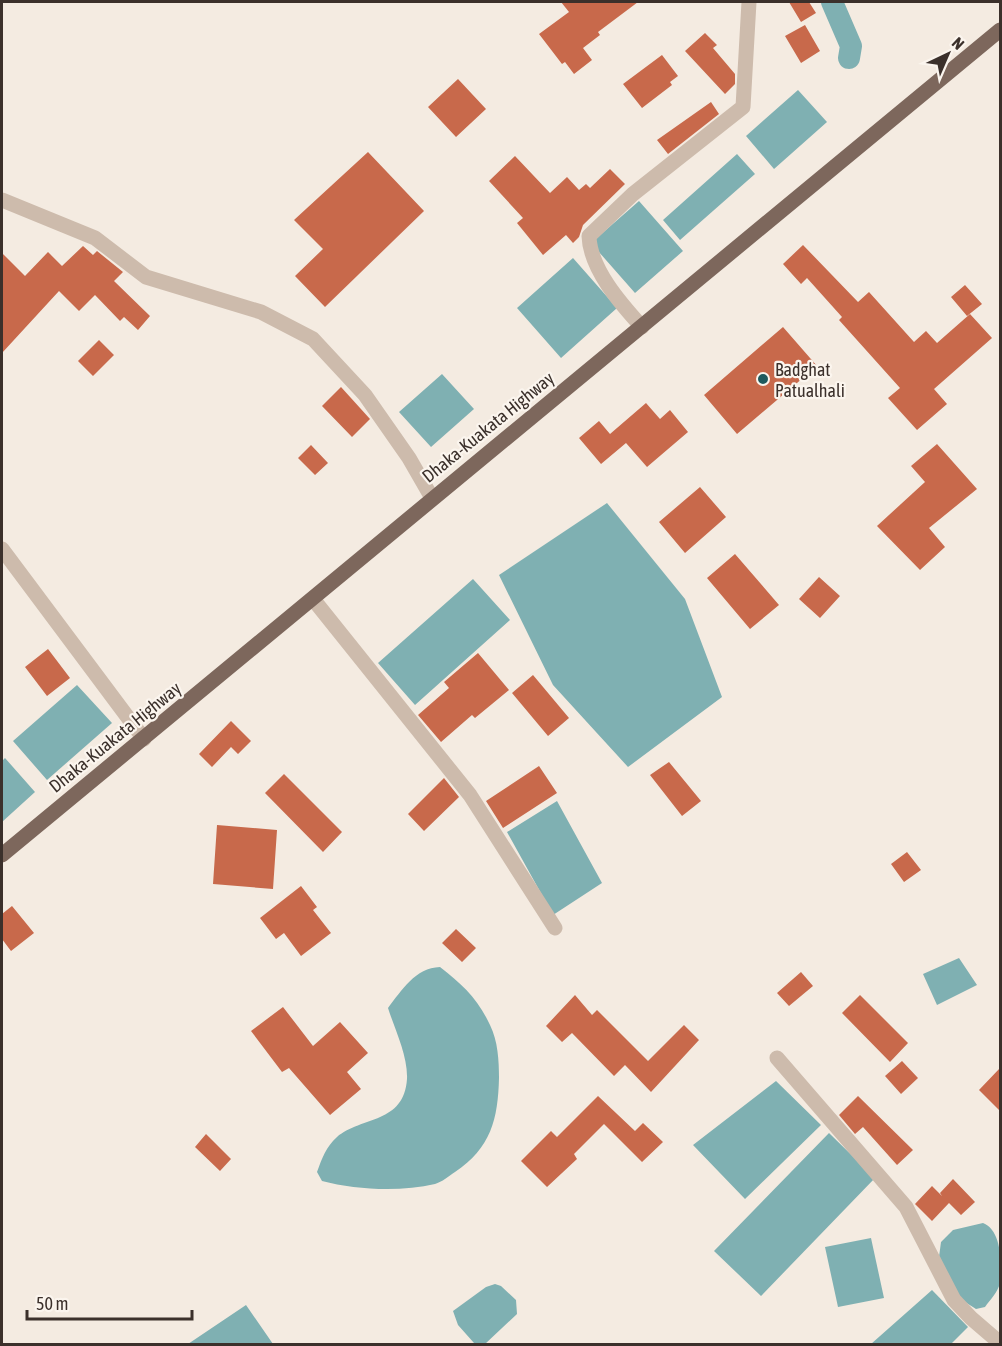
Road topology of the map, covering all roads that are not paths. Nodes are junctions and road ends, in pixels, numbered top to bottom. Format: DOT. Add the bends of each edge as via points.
graph roads {
  1 [pos="749,2"];
  2 [pos="1000,30"];
  3 [pos="2,200"];
  4 [pos="642,327"];
  5 [pos="432,498"];
  6 [pos="2,549"];
  7 [pos="313,599"];
  8 [pos="144,740"];
  9 [pos="2,855"];
  10 [pos="555,928"];
  11 [pos="777,1058"];
  12 [pos="1000,1343"];
  1 -- 4 [label="street" via="743,107 633,194 589,237 592,253 613,295"];
  2 -- 4 [label="main road, Dhaka-Kuakata Highway"];
  3 -- 5 [label="street" via="95,238 146,277 261,312 313,339 365,395 410,458"];
  4 -- 5 [label="main road, Dhaka-Kuakata Highway"];
  5 -- 7 [label="main road, Dhaka-Kuakata Highway"];
  6 -- 8 [label="street"];
  7 -- 8 [label="main road, Dhaka-Kuakata Highway"];
  7 -- 10 [label="street" via="470,795"];
  8 -- 9 [label="main road, Dhaka-Kuakata Highway"];
  11 -- 12 [label="street" via="906,1207 954,1300"];
}
